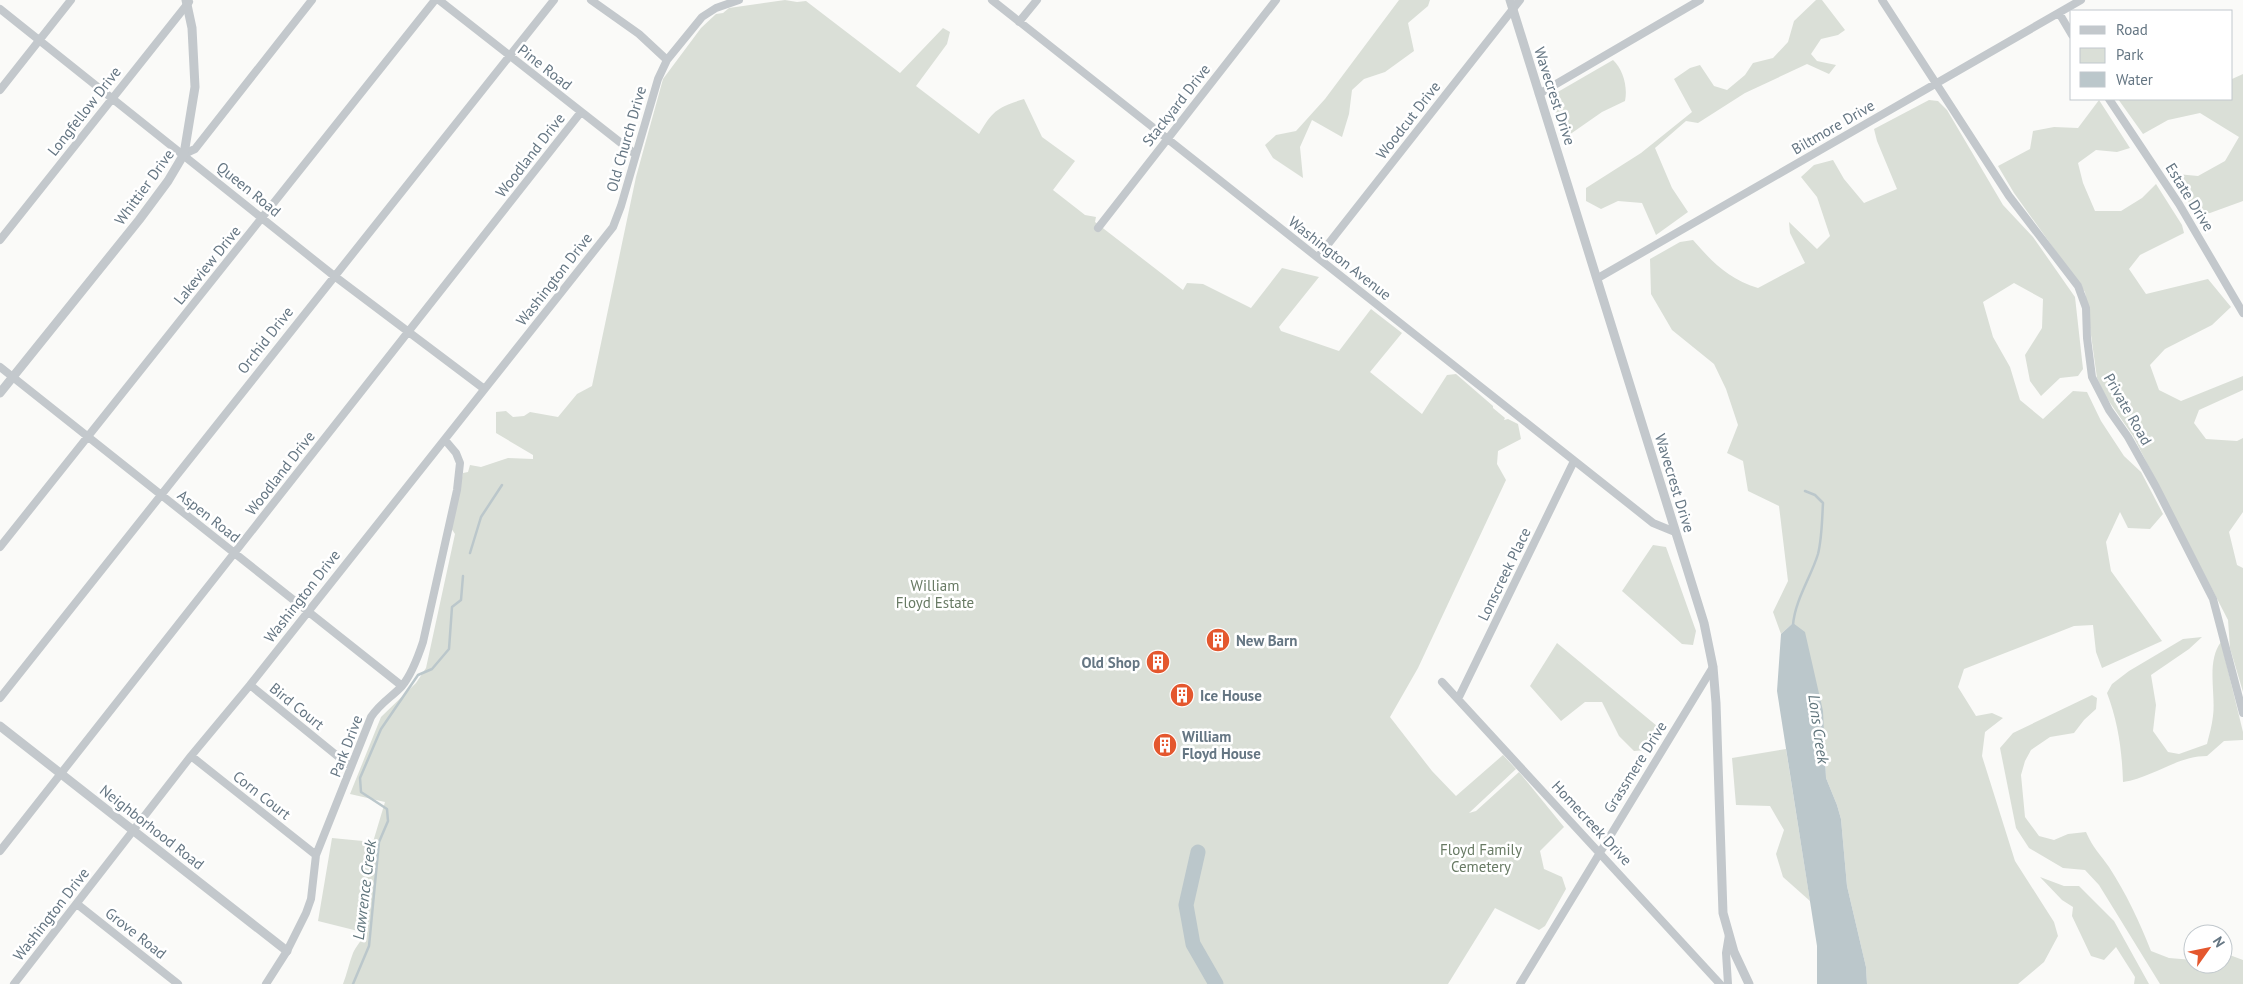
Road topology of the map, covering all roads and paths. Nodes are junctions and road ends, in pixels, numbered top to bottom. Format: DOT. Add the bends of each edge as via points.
graph roads {
  1 [pos="70,0"];
  2 [pos="312,0"];
  3 [pos="435,0"];
  4 [pos="439,0"];
  5 [pos="554,0"];
  6 [pos="591,0"];
  7 [pos="739,0"];
  8 [pos="992,0"];
  9 [pos="1037,0"];
  10 [pos="1276,0"];
  11 [pos="1510,0"];
  12 [pos="1520,0"];
  13 [pos="1700,0"];
  14 [pos="1882,0"];
  15 [pos="2081,0"];
  16 [pos="188,1"];
  17 [pos="0,9"];
  18 [pos="1513,9"];
  19 [pos="2059,13"];
  20 [pos="1020,22"];
  21 [pos="2070,32"];
  22 [pos="39,40"];
  23 [pos="508,56"];
  24 [pos="667,60"];
  25 [pos="1938,84"];
  26 [pos="0,90"];
  27 [pos="1539,94"];
  28 [pos="112,98"];
  29 [pos="2110,100"];
  30 [pos="581,112"];
  31 [pos="1167,139"];
  32 [pos="184,154"];
  33 [pos="636,154"];
  34 [pos="262,218"];
  35 [pos="612,227"];
  36 [pos="1098,228"];
  37 [pos="0,240"];
  38 [pos="1318,258"];
  39 [pos="333,276"];
  40 [pos="1598,278"];
  41 [pos="2243,313"];
  42 [pos="407,333"];
  43 [pos="0,367"];
  44 [pos="13,377"];
  45 [pos="483,388"];
  46 [pos="0,393"];
  47 [pos="88,436"];
  48 [pos="445,440"];
  49 [pos="1574,461"];
  50 [pos="161,495"];
  51 [pos="1675,532"];
  52 [pos="0,547"];
  53 [pos="235,554"];
  54 [pos="306,611"];
  55 [pos="1713,667"];
  56 [pos="1442,682"];
  57 [pos="250,685"];
  58 [pos="402,686"];
  59 [pos="0,698"];
  60 [pos="1458,699"];
  61 [pos="2243,713"];
  62 [pos="0,726"];
  63 [pos="190,756"];
  64 [pos="351,767"];
  65 [pos="61,773"];
  66 [pos="135,830"];
  67 [pos="0,851"];
  68 [pos="1599,851"];
  69 [pos="316,855"];
  70 [pos="77,904"];
  71 [pos="1729,935"];
  72 [pos="287,951"];
  73 [pos="16,981"];
  74 [pos="26,984"];
  75 [pos="178,984"];
  76 [pos="266,984"];
  77 [pos="1520,984"];
  78 [pos="1720,984"];
  79 [pos="1728,984"];
  80 [pos="1749,984"];
  1 -- 22 [label="street"];
  2 -- 32 [label="street, Whittier Drive" via="195,149"];
  3 -- 34 [label="street, Lakeview Drive"];
  4 -- 23 [label="street, Pine Road"];
  5 -- 23 [label="street, Orchid Drive"];
  6 -- 24 [label="street" via="639,34"];
  7 -- 24 [label="street, Old Church Drive" via="702,17"];
  8 -- 20 [label="street, Washington Avenue"];
  9 -- 20 [label="street"];
  10 -- 31 [label="street, Stackyard Drive"];
  11 -- 18 [label="street, Wavecrest Drive"];
  12 -- 18 [label="street, Woodcut Drive"];
  13 -- 27 [label="street"];
  14 -- 25 [label="street, Private Road"];
  15 -- 19 [label="street, Biltmore Drive"];
  16 -- 28 [label="street, Longfellow Drive"];
  16 -- 32 [label="street" via="195,87"];
  17 -- 22 [label="street, Queen Road"];
  18 -- 27 [label="street, Wavecrest Drive"];
  18 -- 38 [label="street, Woodcut Drive"];
  19 -- 21 [label="street"];
  19 -- 25 [label="street, Biltmore Drive"];
  20 -- 31 [label="street, Washington Avenue"];
  22 -- 26 [label="street"];
  22 -- 28 [label="street, Queen Road"];
  23 -- 30 [label="street, Pine Road"];
  23 -- 39 [label="street, Orchid Drive"];
  24 -- 33 [label="street, Old Church Drive"];
  25 -- 40 [label="street, Biltmore Drive"];
  25 -- 61 [label="street, Private Road" via="2008,196 2078,286 2086,308 2092,377 2147,471 2213,598"];
  27 -- 40 [label="street, Wavecrest Drive"];
  28 -- 32 [label="street, Queen Road"];
  28 -- 37 [label="street, Longfellow Drive"];
  29 -- 41 [label="street, Estate Drive" via="2179,204"];
  30 -- 33 [label="street, Pine Road"];
  30 -- 42 [label="street, Woodland Drive"];
  31 -- 36 [label="street, Stackyard Drive"];
  31 -- 38 [label="street, Washington Avenue"];
  32 -- 34 [label="street, Queen Road"];
  32 -- 44 [label="street, Whittier Drive" via="139,220"];
  33 -- 35 [label="street, Old Church Drive"];
  34 -- 39 [label="street, Queen Road"];
  34 -- 47 [label="street, Lakeview Drive"];
  35 -- 45 [label="street, Washington Drive"];
  38 -- 49 [label="street, Washington Avenue"];
  39 -- 42 [label="street, Queen Road"];
  39 -- 50 [label="street, Orchid Drive"];
  40 -- 51 [label="street, Wavecrest Drive"];
  42 -- 45 [label="street, Queen Road"];
  42 -- 53 [label="street, Woodland Drive"];
  43 -- 44 [label="street, Aspen Road"];
  44 -- 46 [label="street, Whittier Drive"];
  44 -- 47 [label="street, Aspen Road"];
  45 -- 48 [label="street, Washington Drive"];
  47 -- 50 [label="street, Aspen Road"];
  47 -- 52 [label="street, Lakeview Drive"];
  48 -- 54 [label="street, Washington Drive"];
  48 -- 58 [label="street, Park Drive" via="460,463 456,490 423,642 418,659"];
  49 -- 51 [label="street, Washington Avenue" via="1653,523"];
  49 -- 60 [label="street, Lonscreek Place"];
  50 -- 53 [label="street, Aspen Road"];
  50 -- 59 [label="street, Orchid Drive"];
  51 -- 55 [label="street, Wavecrest Drive" via="1704,623"];
  53 -- 54 [label="street, Aspen Road"];
  53 -- 65 [label="street, Woodland Drive"];
  54 -- 57 [label="street, Washington Drive"];
  54 -- 58 [label="street, Aspen Road"];
  55 -- 68 [label="street, Grassmere Drive"];
  55 -- 71 [label="street, Wavecrest Drive" via="1723,913"];
  56 -- 60 [label="street, Homecreek Drive"];
  57 -- 63 [label="street, Washington Drive"];
  57 -- 64 [label="street, Bird Court"];
  58 -- 64 [label="street, Park Drive" via="371,716"];
  60 -- 68 [label="street, Homecreek Drive"];
  62 -- 65 [label="street, Neighborhood Road"];
  63 -- 66 [label="street, Washington Drive"];
  63 -- 69 [label="street, Corn Court"];
  64 -- 69 [label="street, Park Drive"];
  65 -- 66 [label="street, Neighborhood Road"];
  65 -- 67 [label="street, Woodland Drive"];
  66 -- 70 [label="street, Washington Drive"];
  66 -- 72 [label="street, Neighborhood Road"];
  68 -- 77 [label="street, Grassmere Drive"];
  68 -- 78 [label="street, Homecreek Drive"];
  69 -- 72 [label="street, Park Drive" via="311,899"];
  70 -- 73 [label="street, Washington Drive"];
  70 -- 75 [label="street, Grove Road"];
  71 -- 79 [label="street" via="1726,953"];
  71 -- 80 [label="street, Wavecrest Drive"];
  72 -- 76 [label="street, Park Drive"];
  73 -- 74 [label="street"];
}
